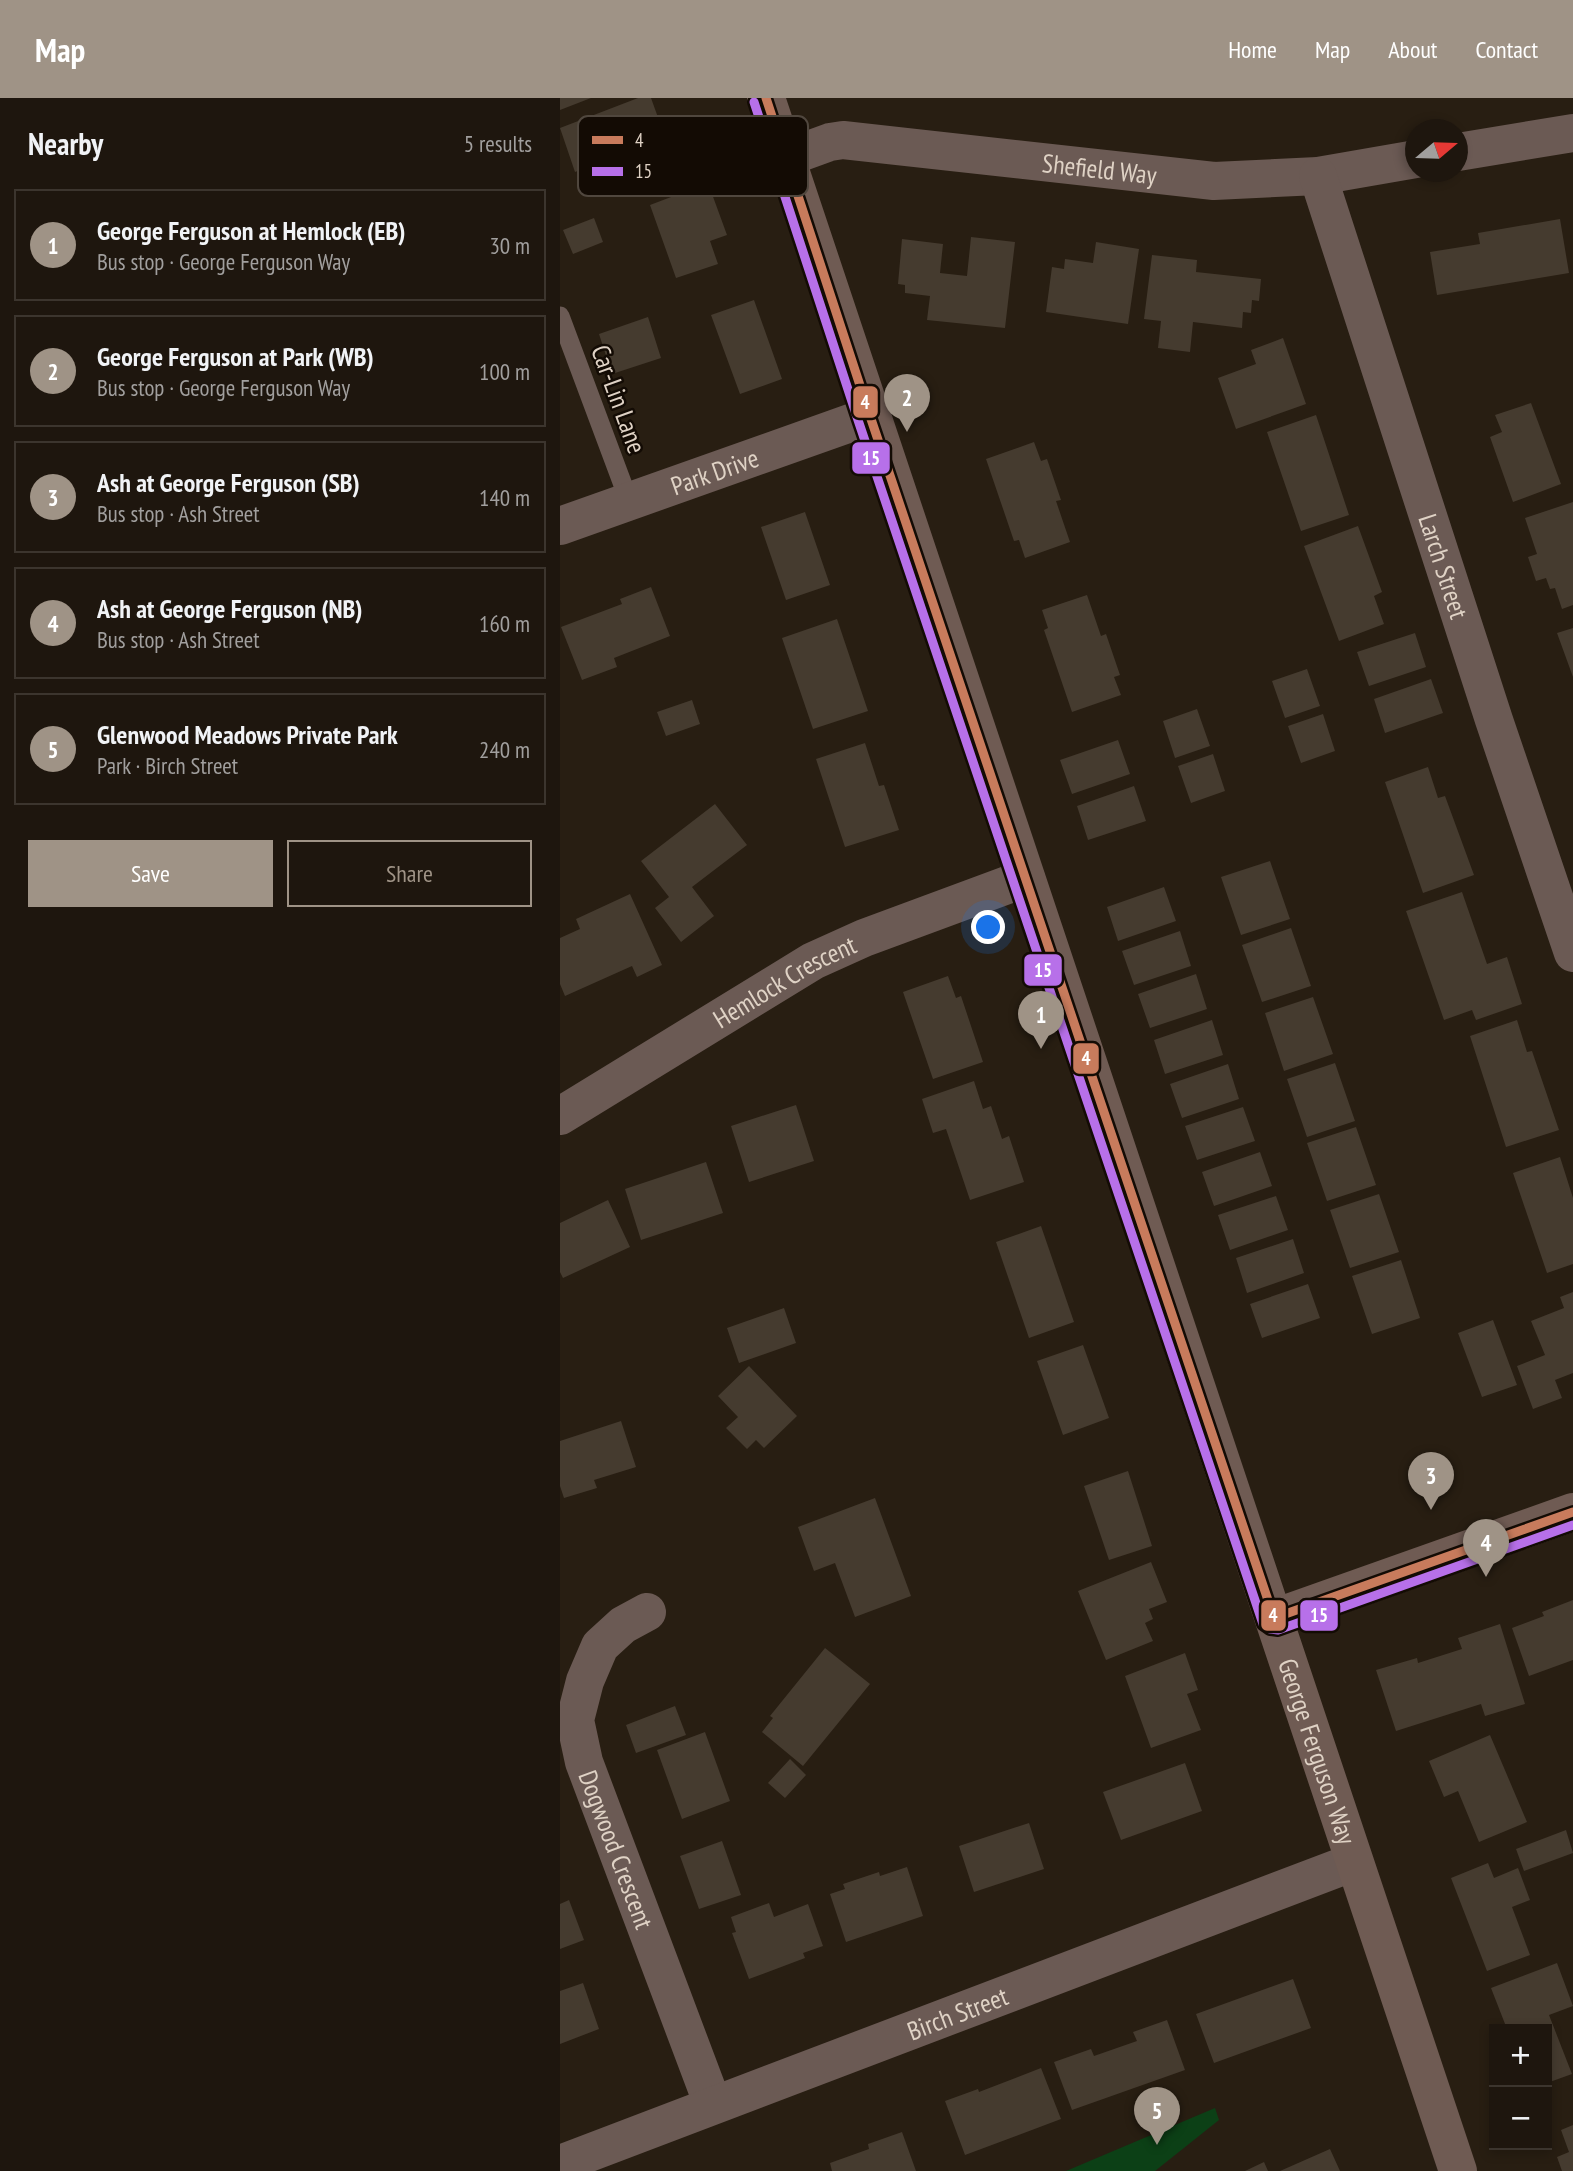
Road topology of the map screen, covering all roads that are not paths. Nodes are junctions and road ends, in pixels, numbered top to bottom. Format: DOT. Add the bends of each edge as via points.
graph roads {
  1 [pos="766,98"];
  2 [pos="772,116"];
  3 [pos="1573,133"];
  4 [pos="808,150"];
  5 [pos="1468,150"];
  6 [pos="1405,161"];
  7 [pos="1318,176"];
  8 [pos="798,196"];
  9 [pos="560,316"];
  10 [pos="870,416"];
  11 [pos="629,501"];
  12 [pos="560,526"];
  13 [pos="1026,878"];
  14 [pos="1573,953"];
  15 [pos="560,1116"];
  16 [pos="1573,1512"];
  17 [pos="647,1612"];
  18 [pos="1274,1618"];
  19 [pos="1354,1862"];
  20 [pos="713,2105"];
  21 [pos="560,2164"];
  22 [pos="1458,2171"];
  1 -- 2 [label="main road, George Ferguson Way"];
  3 -- 5 [label="street"];
  4 -- 7 [label="street, Shefield Way" via="842,140 1214,181"];
  6 -- 7 [label="street, Shefield Way"];
  7 -- 14 [label="street, Larch Street"];
  8 -- 10 [label="main road, George Ferguson Way"];
  9 -- 11 [label="lane, Car-Lin Lane"];
  10 -- 11 [label="street, Park Drive"];
  10 -- 13 [label="main road, George Ferguson Way"];
  11 -- 12 [label="street, Park Drive"];
  13 -- 15 [label="street, Hemlock Crescent" via="813,961"];
  13 -- 18 [label="main road, George Ferguson Way"];
  16 -- 18 [label="main road"];
  17 -- 20 [label="street, Dogwood Crescent" via="623,1625 600,1646 575,1720 584,1762"];
  18 -- 19 [label="main road, George Ferguson Way"];
  19 -- 20 [label="street, Birch Street"];
  19 -- 22 [label="main road, George Ferguson Way"];
  20 -- 21 [label="street, Birch Street"];
}
